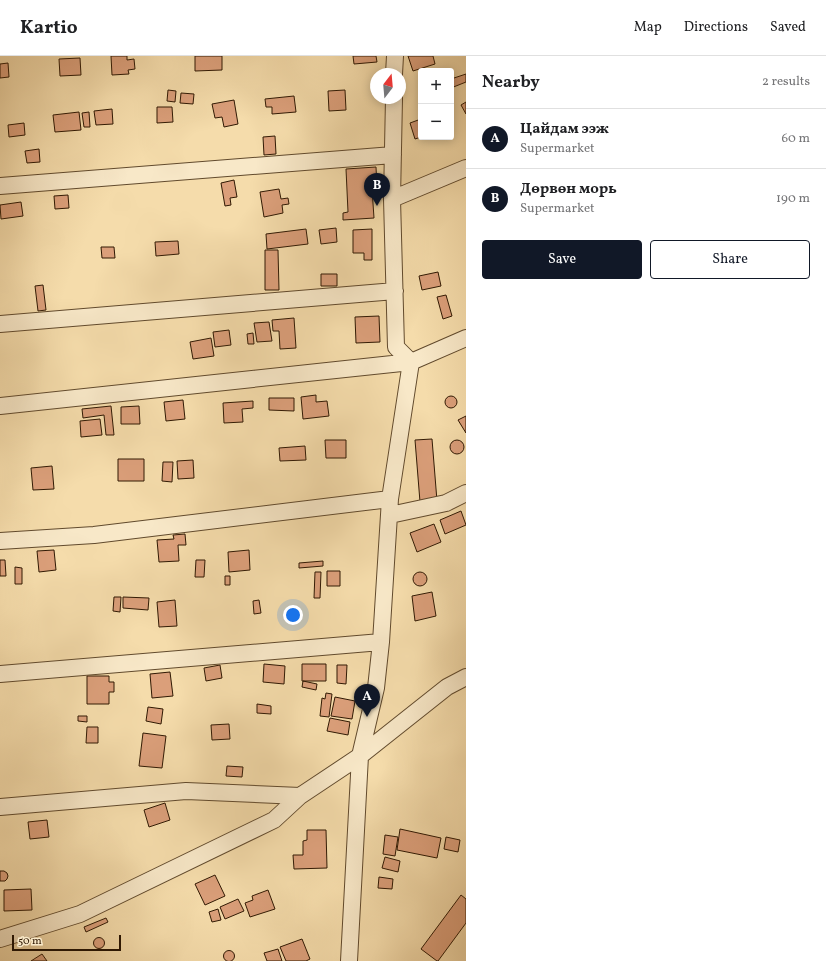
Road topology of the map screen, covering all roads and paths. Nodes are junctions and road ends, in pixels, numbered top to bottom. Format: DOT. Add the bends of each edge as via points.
graph roads {
  1 [pos="395,56"];
  2 [pos="394,68"];
  3 [pos="394,104"];
  4 [pos="393,155"];
  5 [pos="466,168"];
  6 [pos="0,186"];
  7 [pos="392,199"];
  8 [pos="395,291"];
  9 [pos="0,324"];
  10 [pos="466,338"];
  11 [pos="411,362"];
  12 [pos="0,406"];
  13 [pos="466,493"];
  14 [pos="390,499"];
  15 [pos="390,515"];
  16 [pos="0,541"];
  17 [pos="381,642"];
  18 [pos="0,674"];
  19 [pos="466,677"];
  20 [pos="360,756"];
  21 [pos="300,796"];
  22 [pos="0,807"];
  23 [pos="0,940"];
  24 [pos="349,961"];
  1 -- 2 [label="street"];
  3 -- 4 [label="street"];
  4 -- 6 [label="street"];
  4 -- 7 [label="street"];
  5 -- 7 [label="street"];
  7 -- 8 [label="street"];
  8 -- 9 [label="street"];
  8 -- 11 [label="street" via="396,347"];
  10 -- 11 [label="street"];
  11 -- 12 [label="street"];
  11 -- 14 [label="street"];
  13 -- 15 [label="street" via="446,503"];
  14 -- 15 [label="street"];
  14 -- 16 [label="street" via="94,535"];
  15 -- 17 [label="street"];
  17 -- 18 [label="street"];
  17 -- 20 [label="street" via="376,688"];
  19 -- 20 [label="street" via="447,687"];
  20 -- 21 [label="street"];
  20 -- 24 [label="street"];
  21 -- 22 [label="street" via="186,791"];
  21 -- 23 [label="street" via="274,820 80,914"];
}
